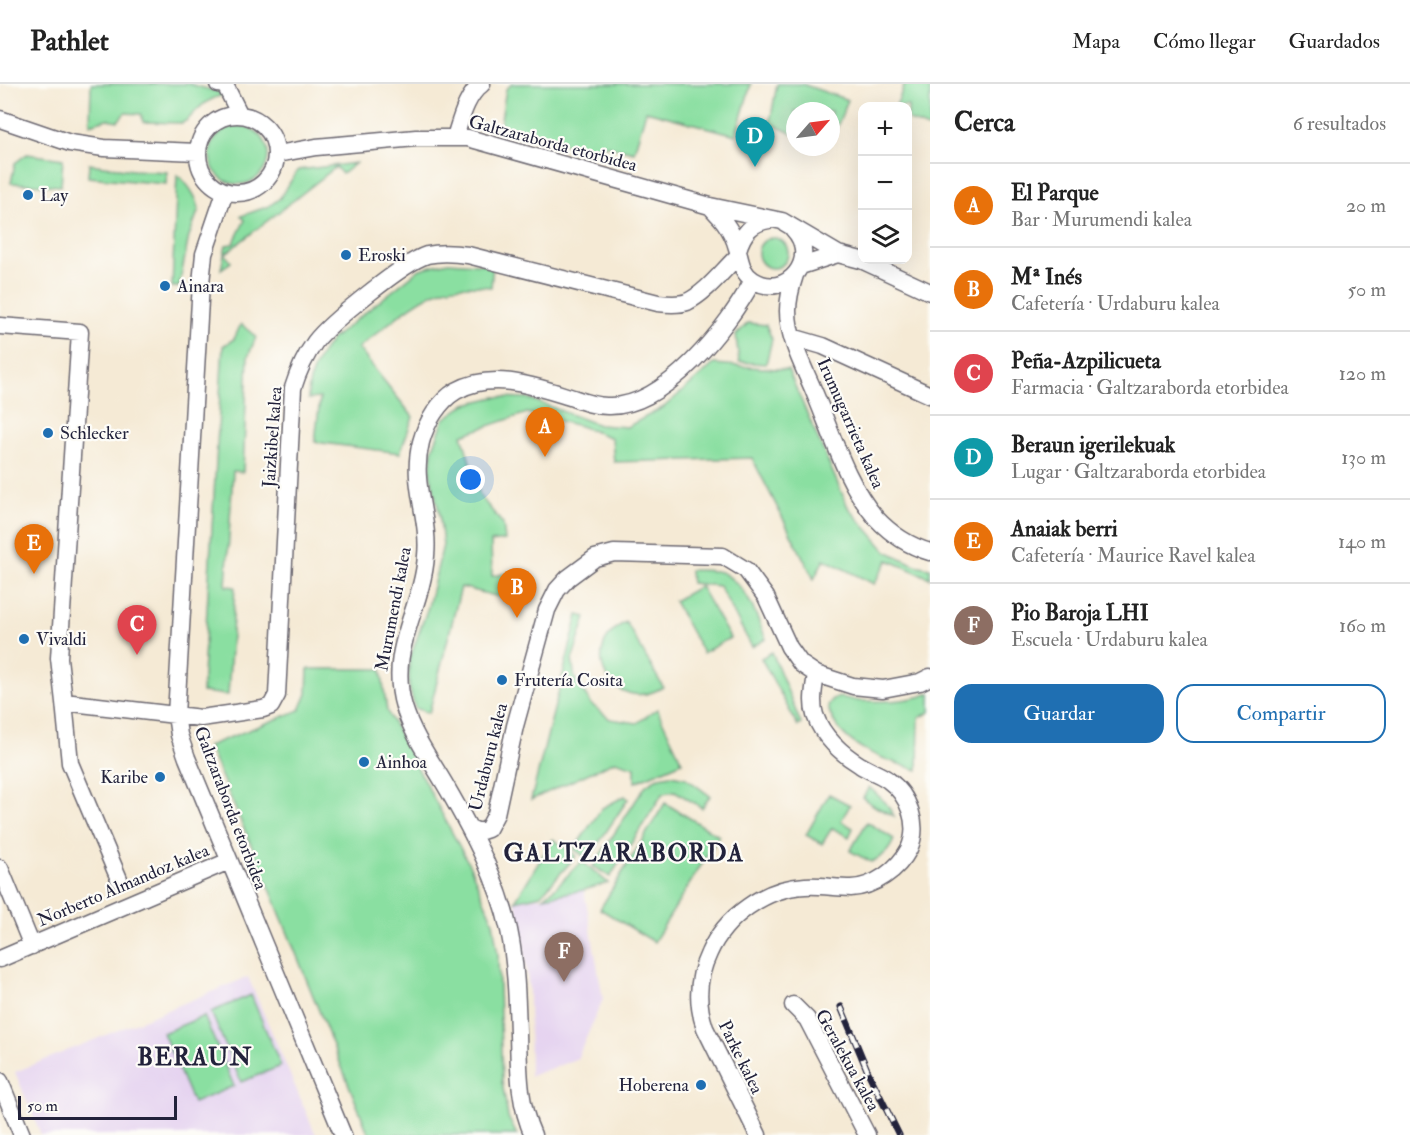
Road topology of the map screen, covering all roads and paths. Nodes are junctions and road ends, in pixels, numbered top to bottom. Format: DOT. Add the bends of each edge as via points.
graph roads {
  1 [pos="218,84"];
  2 [pos="482,84"];
  3 [pos="240,115"];
  4 [pos="0,119"];
  5 [pos="455,137"];
  6 [pos="197,152"];
  7 [pos="277,154"];
  8 [pos="225,192"];
  9 [pos="710,206"];
  10 [pos="771,219"];
  11 [pos="791,226"];
  12 [pos="738,253"];
  13 [pos="838,254"];
  14 [pos="798,271"];
  15 [pos="753,280"];
  16 [pos="769,285"];
  17 [pos="930,292"];
  18 [pos="788,313"];
  19 [pos="0,326"];
  20 [pos="792,337"];
  21 [pos="930,394"];
  22 [pos="930,552"];
  23 [pos="816,674"];
  24 [pos="930,677"];
  25 [pos="64,702"];
  26 [pos="177,715"];
  27 [pos="470,828"];
  28 [pos="229,861"];
  29 [pos="0,868"];
  30 [pos="119,879"];
  31 [pos="32,946"];
  32 [pos="0,959"];
  33 [pos="793,1005"];
  34 [pos="0,1081"];
  35 [pos="22,1135"];
  36 [pos="343,1135"];
  37 [pos="533,1135"];
  38 [pos="758,1135"];
  39 [pos="867,1135"];
  1 -- 3 [label="street" via="225,85"];
  2 -- 5 [label="street" via="469,100"];
  3 -- 6 [label="street" via="216,120 200,140"];
  3 -- 7 [label="street" via="262,123 275,142"];
  4 -- 6 [label="street" via="81,145"];
  5 -- 7 [label="street, Galtzaraborda etorbidea" via="327,146"];
  5 -- 9 [label="street, Galtzaraborda etorbidea"];
  6 -- 8 [label="street" via="208,181"];
  7 -- 8 [label="street" via="272,174 265,183 246,193"];
  8 -- 26 [label="street, Galtzaraborda etorbidea" via="204,254 201,283"];
  9 -- 10 [label="street, Galtzaraborda etorbidea"];
  9 -- 12 [label="street" via="725,222"];
  10 -- 11 [label="street, Galtzaraborda etorbidea"];
  10 -- 12 [label="street" via="748,228"];
  11 -- 13 [label="street, Galtzaraborda etorbidea"];
  11 -- 14 [label="street" via="803,244"];
  12 -- 15 [label="street" via="741,265"];
  12 -- 26 [label="street, Jaizkibel kalea" via="702,291 687,302 673,304 446,252 407,264 331,325 315,341 293,388 277,696 271,706 263,709 201,718"];
  13 -- 14 [label="street"];
  13 -- 17 [label="street, Galtzaraborda etorbidea" via="861,260"];
  14 -- 16 [label="street" via="783,283"];
  14 -- 18 [label="street, Irumugarrieta kalea" via="790,290"];
  15 -- 16 [label="street"];
  15 -- 27 [label="street, Murumendi kalea" via="741,303 691,363 642,399 608,406 524,384 487,382 455,392 432,416 417,457 417,485 425,528 423,579 399,658 398,683 415,733"];
  16 -- 18 [label="street, Irumugarrieta kalea"];
  18 -- 20 [label="street, Irumugarrieta kalea"];
  19 -- 25 [label="street" via="80,332 59,658"];
  20 -- 21 [label="street" via="824,346"];
  20 -- 22 [label="street, Irumugarrieta kalea" via="861,497 893,534"];
  23 -- 24 [label="street" via="853,686 883,688"];
  23 -- 27 [label="street, Urdaburu kalea" via="801,664 789,647 766,597 746,570 723,556 614,553 595,558 557,590 515,726 496,814 488,829 480,832"];
  23 -- 38 [label="street, Parke kalea" via="814,713 819,725 845,754 899,790 914,827 909,849 881,878 863,886 802,886 770,896 731,920 711,948 698,983 700,1013"];
  25 -- 26 [label="street, Jaizkibel kalea"];
  25 -- 30 [label="street" via="70,762"];
  26 -- 28 [label="street, Galtzaraborda etorbidea" via="187,758"];
  27 -- 37 [label="street, Urdaburu kalea" via="510,934 520,1093"];
  28 -- 31 [label="street, Norberto Almandoz kalea"];
  28 -- 36 [label="street, Galtzaraborda etorbidea"];
  29 -- 31 [label="street"];
  31 -- 32 [label="street, Norberto Almandoz kalea"];
  33 -- 39 [label="street, Geralekua kalea" via="807,1019"];
  34 -- 35 [label="street"];
}
